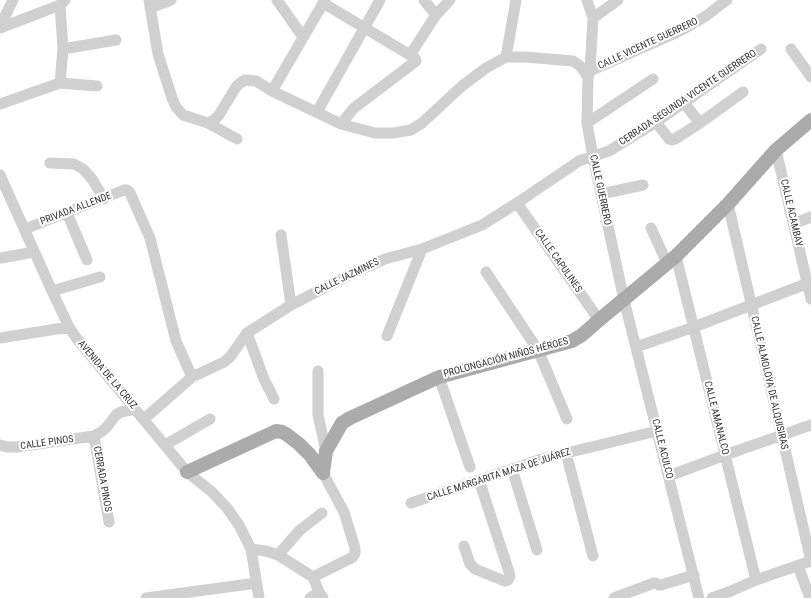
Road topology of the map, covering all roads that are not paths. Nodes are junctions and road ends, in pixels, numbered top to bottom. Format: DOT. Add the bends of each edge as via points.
graph roads {
  1 [pos="13,0"];
  2 [pos="171,0"];
  3 [pos="277,0"];
  4 [pos="380,0"];
  5 [pos="424,0"];
  6 [pos="450,0"];
  7 [pos="516,0"];
  8 [pos="587,0"];
  9 [pos="618,0"];
  10 [pos="727,0"];
  11 [pos="324,1"];
  12 [pos="63,2"];
  13 [pos="149,4"];
  14 [pos="436,15"];
  15 [pos="593,18"];
  16 [pos="1,22"];
  17 [pos="365,27"];
  18 [pos="303,37"];
  19 [pos="116,40"];
  20 [pos="63,49"];
  21 [pos="761,49"];
  22 [pos="791,49"];
  23 [pos="506,57"];
  24 [pos="413,58"];
  25 [pos="589,75"];
  26 [pos="811,77"];
  27 [pos="653,79"];
  28 [pos="60,83"];
  29 [pos="97,86"];
  30 [pos="272,91"];
  31 [pos="744,92"];
  32 [pos="684,103"];
  33 [pos="0,104"];
  34 [pos="317,112"];
  35 [pos="811,120"];
  36 [pos="656,122"];
  37 [pos="208,123"];
  38 [pos="587,123"];
  39 [pos="700,123"];
  40 [pos="341,124"];
  41 [pos="237,139"];
  42 [pos="776,150"];
  43 [pos="593,157"];
  44 [pos="50,164"];
  45 [pos="0,175"];
  46 [pos="643,185"];
  47 [pos="3,190"];
  48 [pos="601,194"];
  49 [pos="104,199"];
  50 [pos="517,203"];
  51 [pos="728,204"];
  52 [pos="67,213"];
  53 [pos="811,217"];
  54 [pos="793,224"];
  55 [pos="651,228"];
  56 [pos="25,229"];
  57 [pos="281,235"];
  58 [pos="422,249"];
  59 [pos="34,252"];
  60 [pos="1,258"];
  61 [pos="672,259"];
  62 [pos="87,260"];
  63 [pos="486,272"];
  64 [pos="100,277"];
  65 [pos="809,283"];
  66 [pos="52,291"];
  67 [pos="811,299"];
  68 [pos="624,300"];
  69 [pos="291,305"];
  70 [pos="751,305"];
  71 [pos="599,320"];
  72 [pos="69,327"];
  73 [pos="694,327"];
  74 [pos="247,333"];
  75 [pos="386,336"];
  76 [pos="0,338"];
  77 [pos="636,347"];
  78 [pos="538,350"];
  79 [pos="318,371"];
  80 [pos="192,377"];
  81 [pos="439,377"];
  82 [pos="274,398"];
  83 [pos="135,409"];
  84 [pos="210,418"];
  85 [pos="144,419"];
  86 [pos="567,419"];
  87 [pos="811,425"];
  88 [pos="657,431"];
  89 [pos="781,435"];
  90 [pos="94,436"];
  91 [pos="0,445"];
  92 [pos="165,445"];
  93 [pos="326,451"];
  94 [pos="566,453"];
  95 [pos="725,455"];
  96 [pos="470,466"];
  97 [pos="512,469"];
  98 [pos="187,472"];
  99 [pos="323,473"];
  100 [pos="669,476"];
  101 [pos="479,480"];
  102 [pos="410,503"];
  103 [pos="322,513"];
  104 [pos="110,522"];
  105 [pos="464,546"];
  106 [pos="251,549"];
  107 [pos="537,550"];
  108 [pos="278,555"];
  109 [pos="593,556"];
  110 [pos="811,561"];
  111 [pos="798,566"];
  112 [pos="694,575"];
  113 [pos="313,577"];
  114 [pos="756,580"];
  115 [pos="257,583"];
  116 [pos="733,595"];
  117 [pos="317,596"];
  118 [pos="146,598"];
  119 [pos="259,598"];
  120 [pos="614,598"];
  121 [pos="699,598"];
  122 [pos="712,598"];
  123 [pos="810,598"];
  1 -- 16 [label="street"];
  2 -- 13 [label="street"];
  3 -- 18 [label="street"];
  4 -- 17 [label="street"];
  5 -- 14 [label="street"];
  6 -- 14 [label="street"];
  7 -- 23 [label="street"];
  8 -- 15 [label="street"];
  9 -- 15 [label="street"];
  10 -- 25 [label="street, CALLE VICENTE GUERRERO" via="680,31"];
  11 -- 17 [label="street"];
  11 -- 18 [label="street"];
  12 -- 16 [label="street"];
  12 -- 20 [label="street"];
  13 -- 37 [label="street" via="158,54 176,107 183,115"];
  14 -- 24 [label="street"];
  15 -- 25 [label="street, CALLE GUERRERO"];
  17 -- 24 [label="street"];
  17 -- 34 [label="street"];
  18 -- 30 [label="street"];
  19 -- 20 [label="street"];
  20 -- 28 [label="street"];
  21 -- 32 [label="street, CERRADA SEGUNDA VICENTE GUERRERO"];
  22 -- 26 [label="street"];
  23 -- 25 [label="street" via="573,61"];
  23 -- 40 [label="street" via="462,86 411,130 375,132"];
  24 -- 40 [label="street" via="354,108"];
  25 -- 38 [label="street, CALLE GUERRERO"];
  27 -- 38 [label="street"];
  28 -- 29 [label="street"];
  28 -- 33 [label="street"];
  30 -- 34 [label="street"];
  30 -- 37 [label="street" via="256,81 245,80 236,87 219,115"];
  31 -- 39 [label="street"];
  32 -- 36 [label="street, CERRADA SEGUNDA VICENTE GUERRERO"];
  32 -- 39 [label="street"];
  34 -- 40 [label="street"];
  35 -- 42 [label="main road, PROLONGACIÓN NIÑOS HÉROES"];
  36 -- 39 [label="street" via="668,139 672,140"];
  36 -- 43 [label="street, CERRADA SEGUNDA VICENTE GUERRERO" via="609,151"];
  37 -- 41 [label="street"];
  38 -- 43 [label="street, CALLE GUERRERO"];
  42 -- 51 [label="main road, PROLONGACIÓN NIÑOS HÉROES"];
  42 -- 54 [label="street, CALLE ACAMBAY"];
  43 -- 48 [label="street, CALLE GUERRERO"];
  43 -- 50 [label="street, CALLE JAZMINES" via="579,161"];
  44 -- 49 [label="street" via="74,164 83,169"];
  45 -- 47 [label="street, AVENIDA DE LA CRUZ"];
  46 -- 48 [label="street"];
  47 -- 56 [label="street, AVENIDA DE LA CRUZ"];
  48 -- 68 [label="street, CALLE GUERRERO"];
  49 -- 52 [label="street, PRIVADA ALLENDE"];
  49 -- 80 [label="street, PRIVADA ALLENDE" via="124,190 130,193 150,238 176,341"];
  50 -- 58 [label="street, CALLE JAZMINES" via="482,225"];
  50 -- 71 [label="street, CALLE CAPULINES"];
  51 -- 61 [label="main road, PROLONGACIÓN NIÑOS HÉROES"];
  51 -- 70 [label="street, CALLE ALMOLOYA DE ALQUISIRAS"];
  52 -- 56 [label="street, PRIVADA ALLENDE"];
  52 -- 62 [label="street"];
  53 -- 54 [label="street"];
  54 -- 65 [label="street, CALLE ACAMBAY"];
  55 -- 61 [label="street, CALLE AMANALCO"];
  56 -- 59 [label="street, AVENIDA DE LA CRUZ"];
  57 -- 69 [label="street"];
  58 -- 69 [label="street, CALLE JAZMINES" via="385,259"];
  58 -- 75 [label="street"];
  59 -- 60 [label="street"];
  59 -- 66 [label="street, AVENIDA DE LA CRUZ"];
  61 -- 68 [label="main road, PROLONGACIÓN NIÑOS HÉROES"];
  61 -- 73 [label="street, CALLE AMANALCO"];
  63 -- 78 [label="street"];
  64 -- 66 [label="street"];
  65 -- 67 [label="street, CALLE ACAMBAY"];
  65 -- 70 [label="street"];
  66 -- 72 [label="street, AVENIDA DE LA CRUZ"];
  68 -- 71 [label="main road, PROLONGACIÓN NIÑOS HÉROES"];
  68 -- 77 [label="street, CALLE ACULCO"];
  69 -- 74 [label="street, CALLE JAZMINES"];
  70 -- 73 [label="street"];
  70 -- 89 [label="street, CALLE ALMOLOYA DE ALQUISIRAS"];
  71 -- 78 [label="main road, PROLONGACIÓN NIÑOS HÉROES" via="572,341"];
  72 -- 76 [label="street"];
  72 -- 83 [label="street, AVENIDA DE LA CRUZ"];
  73 -- 77 [label="street"];
  73 -- 95 [label="street, CALLE AMANALCO"];
  74 -- 80 [label="street, CALLE JAZMINES" via="224,362"];
  74 -- 82 [label="street"];
  77 -- 88 [label="street, CALLE ACULCO"];
  78 -- 81 [label="main road, PROLONGACIÓN NIÑOS HÉROES"];
  78 -- 86 [label="street"];
  79 -- 93 [label="street" via="318,416"];
  80 -- 85 [label="street, CALLE JAZMINES"];
  81 -- 93 [label="main road, PROLONGACIÓN NIÑOS HÉROES" via="342,423"];
  81 -- 96 [label="street"];
  83 -- 85 [label="street, AVENIDA DE LA CRUZ"];
  83 -- 90 [label="street" via="116,415 106,428"];
  84 -- 92 [label="street"];
  85 -- 92 [label="street, AVENIDA DE LA CRUZ"];
  87 -- 89 [label="street"];
  88 -- 94 [label="street, CALLE MARGARITA MAZA DE JUÁREZ"];
  88 -- 100 [label="street, CALLE ACULCO"];
  89 -- 95 [label="street"];
  89 -- 110 [label="street, CALLE ALMOLOYA DE ALQUISIRAS"];
  90 -- 91 [label="street, CALLE PINOS" via="17,447"];
  90 -- 104 [label="street, CERRADA PINOS"];
  92 -- 98 [label="street, AVENIDA DE LA CRUZ"];
  93 -- 99 [label="main road, PROLONGACIÓN NIÑOS HÉROES"];
  94 -- 97 [label="street, CALLE MARGARITA MAZA DE JUÁREZ"];
  94 -- 109 [label="street"];
  95 -- 100 [label="street"];
  95 -- 114 [label="street, CALLE AMANALCO"];
  97 -- 101 [label="street, CALLE MARGARITA MAZA DE JUÁREZ"];
  97 -- 107 [label="street"];
  98 -- 99 [label="main road" via="276,431 286,434 298,444"];
  98 -- 106 [label="street, AVENIDA DE LA CRUZ" via="227,508"];
  99 -- 113 [label="street" via="344,512 355,553 353,557"];
  100 -- 112 [label="street, CALLE ACULCO"];
  101 -- 102 [label="street, CALLE MARGARITA MAZA DE JUÁREZ"];
  101 -- 105 [label="street" via="509,572 508,580 475,569 470,564"];
  103 -- 108 [label="street" via="300,530"];
  106 -- 108 [label="street"];
  106 -- 115 [label="street, AVENIDA DE LA CRUZ"];
  108 -- 113 [label="street"];
  110 -- 111 [label="street"];
  111 -- 114 [label="street"];
  111 -- 123 [label="street"];
  112 -- 120 [label="street" via="661,585 654,583"];
  112 -- 121 [label="street, CALLE ACULCO"];
  113 -- 117 [label="street"];
  114 -- 116 [label="street"];
  115 -- 118 [label="street"];
  115 -- 119 [label="street, AVENIDA DE LA CRUZ"];
  116 -- 122 [label="street"];
}
